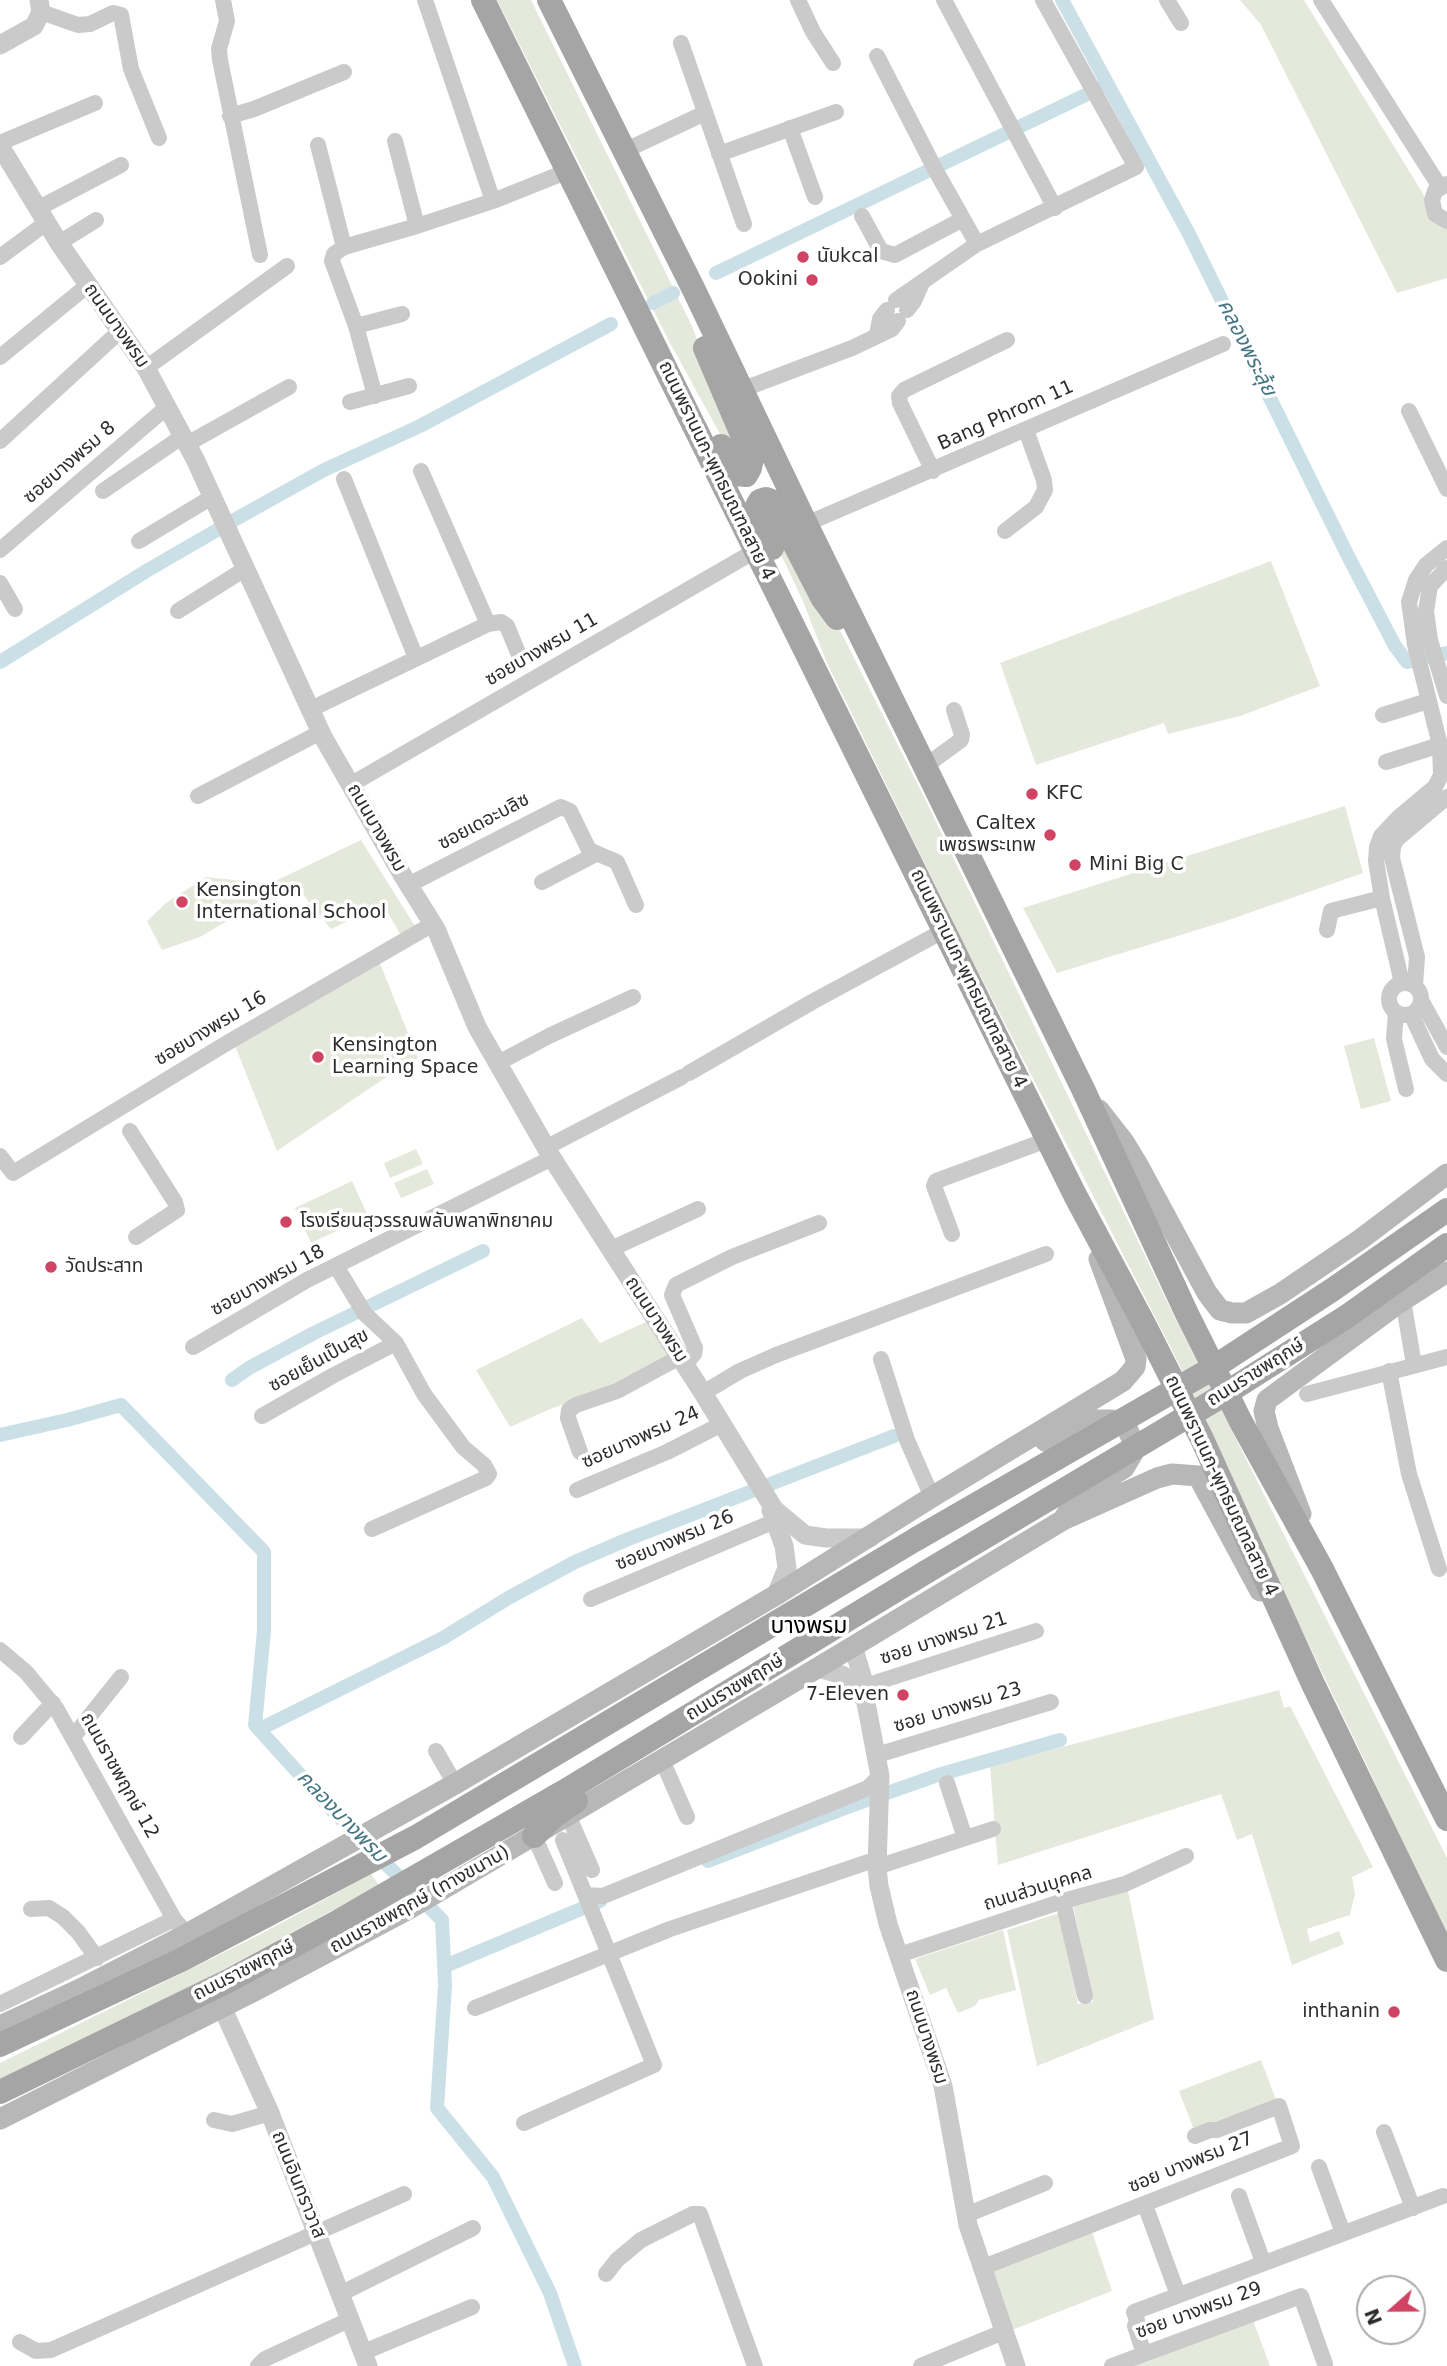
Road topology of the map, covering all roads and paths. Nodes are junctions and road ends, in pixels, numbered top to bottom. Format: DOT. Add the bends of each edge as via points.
graph roads {
  1 [pos="223,0"];
  2 [pos="425,0"];
  3 [pos="483,0"];
  4 [pos="549,0"];
  5 [pos="798,0"];
  6 [pos="944,0"];
  7 [pos="1043,0"];
  8 [pos="1167,0"];
  9 [pos="1321,0"];
  10 [pos="40,6"];
  11 [pos="1181,23"];
  12 [pos="681,43"];
  13 [pos="0,45"];
  14 [pos="877,56"];
  15 [pos="833,63"];
  16 [pos="344,72"];
  17 [pos="95,103"];
  18 [pos="836,112"];
  19 [pos="705,113"];
  20 [pos="230,116"];
  21 [pos="790,128"];
  22 [pos="159,138"];
  23 [pos="395,141"];
  24 [pos="0,145"];
  25 [pos="318,145"];
  26 [pos="624,150"];
  27 [pos="719,154"];
  28 [pos="121,165"];
  29 [pos="568,171"];
  30 [pos="1443,186"];
  31 [pos="815,197"];
  32 [pos="493,201"];
  33 [pos="1055,208"];
  34 [pos="42,216"];
  35 [pos="862,216"];
  36 [pos="962,219"];
  37 [pos="96,220"];
  38 [pos="1447,221"];
  39 [pos="744,224"];
  40 [pos="417,226"];
  41 [pos="59,243"];
  42 [pos="977,244"];
  43 [pos="344,247"];
  44 [pos="260,255"];
  45 [pos="0,257"];
  46 [pos="287,266"];
  47 [pos="88,285"];
  48 [pos="696,296"];
  49 [pos="402,314"];
  50 [pos="356,326"];
  51 [pos="120,331"];
  52 [pos="650,337"];
  53 [pos="1007,340"];
  54 [pos="1223,344"];
  55 [pos="0,357"];
  56 [pos="146,368"];
  57 [pos="289,387"];
  58 [pos="409,387"];
  59 [pos="741,390"];
  60 [pos="375,396"];
  61 [pos="350,402"];
  62 [pos="167,407"];
  63 [pos="1409,411"];
  64 [pos="1026,430"];
  65 [pos="185,440"];
  66 [pos="0,441"];
  67 [pos="421,471"];
  68 [pos="933,471"];
  69 [pos="344,479"];
  70 [pos="1447,489"];
  71 [pos="103,491"];
  72 [pos="212,497"];
  73 [pos="806,524"];
  74 [pos="1005,531"];
  75 [pos="139,541"];
  76 [pos="1447,548"];
  77 [pos="0,550"];
  78 [pos="755,551"];
  79 [pos="1447,568"];
  80 [pos="244,569"];
  81 [pos="0,583"];
  82 [pos="15,609"];
  83 [pos="178,611"];
  84 [pos="488,624"];
  85 [pos="858,632"];
  86 [pos="1423,645"];
  87 [pos="519,655"];
  88 [pos="416,658"];
  89 [pos="810,660"];
  90 [pos="1439,666"];
  91 [pos="1422,670"];
  92 [pos="1447,696"];
  93 [pos="1428,701"];
  94 [pos="309,710"];
  95 [pos="954,710"];
  96 [pos="1383,715"];
  97 [pos="321,732"];
  98 [pos="1440,745"];
  99 [pos="1386,762"];
  100 [pos="925,767"];
  101 [pos="351,785"];
  102 [pos="198,796"];
  103 [pos="1447,797"];
  104 [pos="596,854"];
  105 [pos="1396,873"];
  106 [pos="1379,878"];
  107 [pos="541,882"];
  108 [pos="408,885"];
  109 [pos="1382,898"];
  110 [pos="636,905"];
  111 [pos="433,924"];
  112 [pos="945,930"];
  113 [pos="1327,930"];
  114 [pos="1413,990"];
  115 [pos="634,997"];
  116 [pos="1404,1013"];
  117 [pos="1447,1046"];
  118 [pos="498,1063"];
  119 [pos="1447,1074"];
  120 [pos="1083,1089"];
  121 [pos="1406,1089"];
  122 [pos="124,1122"];
  123 [pos="1047,1140"];
  124 [pos="550,1152"];
  125 [pos="0,1156"];
  126 [pos="1447,1174"];
  127 [pos="1075,1195"];
  128 [pos="698,1209"];
  129 [pos="1447,1210"];
  130 [pos="819,1223"];
  131 [pos="952,1234"];
  132 [pos="136,1237"];
  133 [pos="1361,1239"];
  134 [pos="1447,1245"];
  135 [pos="611,1250"];
  136 [pos="1046,1254"];
  137 [pos="336,1266"];
  138 [pos="1447,1272"];
  139 [pos="1400,1302"];
  140 [pos="396,1343"];
  141 [pos="193,1347"];
  142 [pos="1447,1357"];
  143 [pos="881,1359"];
  144 [pos="683,1361"];
  145 [pos="1414,1364"];
  146 [pos="1389,1371"];
  147 [pos="704,1393"];
  148 [pos="1307,1394"];
  149 [pos="262,1416"];
  150 [pos="722,1424"];
  151 [pos="1022,1444"];
  152 [pos="580,1452"];
  153 [pos="577,1490"];
  154 [pos="762,1492"];
  155 [pos="932,1497"];
  156 [pos="1063,1520"];
  157 [pos="775,1521"];
  158 [pos="372,1529"];
  159 [pos="870,1538"];
  160 [pos="1322,1569"];
  161 [pos="1439,1569"];
  162 [pos="776,1595"];
  163 [pos="591,1599"];
  164 [pos="1036,1631"];
  165 [pos="853,1646"];
  166 [pos="0,1650"];
  167 [pos="818,1668"];
  168 [pos="121,1677"];
  169 [pos="1313,1684"];
  170 [pos="865,1695"];
  171 [pos="1051,1702"];
  172 [pos="53,1703"];
  173 [pos="669,1727"];
  174 [pos="21,1737"];
  175 [pos="73,1737"];
  176 [pos="436,1751"];
  177 [pos="877,1755"];
  178 [pos="662,1760"];
  179 [pos="879,1779"];
  180 [pos="947,1783"];
  181 [pos="455,1784"];
  182 [pos="572,1812"];
  183 [pos="687,1818"];
  184 [pos="1447,1819"];
  185 [pos="993,1829"];
  186 [pos="534,1836"];
  187 [pos="965,1838"];
  188 [pos="563,1840"];
  189 [pos="1186,1856"];
  190 [pos="877,1863"];
  191 [pos="592,1870"];
  192 [pos="555,1883"];
  193 [pos="588,1900"];
  194 [pos="1063,1901"];
  195 [pos="31,1909"];
  196 [pos="181,1926"];
  197 [pos="609,1952"];
  198 [pos="900,1955"];
  199 [pos="97,1958"];
  200 [pos="1447,1960"];
  201 [pos="1085,1996"];
  202 [pos="0,2004"];
  203 [pos="222,2007"];
  204 [pos="475,2008"];
  205 [pos="0,2026"];
  206 [pos="0,2045"];
  207 [pos="0,2092"];
  208 [pos="270,2113"];
  209 [pos="0,2119"];
  210 [pos="214,2120"];
  211 [pos="524,2123"];
  212 [pos="1384,2133"];
  213 [pos="1195,2136"];
  214 [pos="1319,2167"];
  215 [pos="1045,2183"];
  216 [pos="404,2194"];
  217 [pos="1239,2196"];
  218 [pos="1443,2196"];
  219 [pos="1413,2208"];
  220 [pos="1148,2213"];
  221 [pos="966,2215"];
  222 [pos="473,2228"];
  223 [pos="317,2233"];
  224 [pos="1343,2233"];
  225 [pos="1263,2262"];
  226 [pos="981,2268"];
  227 [pos="606,2274"];
  228 [pos="342,2293"];
  229 [pos="1178,2295"];
  230 [pos="472,2308"];
  231 [pos="351,2319"];
  232 [pos="1003,2332"];
  233 [pos="20,2342"];
  234 [pos="1144,2354"];
  235 [pos="366,2359"];
  236 [pos="1325,2364"];
  237 [pos="258,2366"];
  238 [pos="755,2366"];
  239 [pos="921,2366"];
  240 [pos="1016,2366"];
  241 [pos="1112,2366"];
  1 -- 20 [label="street" via="227,21 219,49"];
  2 -- 32 [label="street"];
  3 -- 29 [label="main road, ถนนพรานนก-พุทธมณฑลสาย 4"];
  4 -- 26 [label="main road"];
  5 -- 15 [label="street"];
  6 -- 33 [label="street"];
  7 -- 33 [label="street" via="1136,167"];
  8 -- 11 [label="street"];
  9 -- 30 [label="street"];
  10 -- 13 [label="street" via="34,26"];
  10 -- 22 [label="street" via="78,25 113,13 121,15 131,69"];
  12 -- 19 [label="street"];
  14 -- 36 [label="street"];
  16 -- 20 [label="street"];
  17 -- 24 [label="street"];
  18 -- 21 [label="street"];
  19 -- 26 [label="street"];
  19 -- 27 [label="street"];
  20 -- 44 [label="street"];
  21 -- 27 [label="street"];
  21 -- 31 [label="street"];
  23 -- 40 [label="street"];
  24 -- 34 [label="street, ถนนบางพรม"];
  25 -- 43 [label="street"];
  26 -- 48 [label="main road"];
  27 -- 39 [label="street"];
  28 -- 34 [label="street"];
  29 -- 32 [label="street"];
  29 -- 52 [label="main road, ถนนพรานนก-พุทธมณฑลสาย 4"];
  30 -- 38 [label="street" via="1433,196 1432,205 1435,214"];
  32 -- 40 [label="street"];
  33 -- 42 [label="street"];
  34 -- 41 [label="street, ถนนบางพรม"];
  34 -- 45 [label="street"];
  35 -- 36 [label="street" via="881,251 895,255"];
  36 -- 42 [label="street"];
  37 -- 41 [label="street"];
  40 -- 43 [label="street"];
  41 -- 47 [label="street, ถนนบางพรม"];
  42 -- 59 [label="street" via="922,283 897,310 891,330"];
  43 -- 50 [label="street" via="332,261"];
  46 -- 56 [label="street"];
  47 -- 51 [label="street, ถนนบางพรม"];
  47 -- 55 [label="street"];
  48 -- 52 [label="main road" via="700,335 752,458 746,474 735,474 680,369"];
  48 -- 59 [label="main road"];
  49 -- 50 [label="street"];
  50 -- 60 [label="street"];
  51 -- 56 [label="street, ถนนบางพรม"];
  51 -- 66 [label="street"];
  52 -- 78 [label="main road, ถนนพรานนก-พุทธมณฑลสาย 4"];
  53 -- 68 [label="street" via="899,396"];
  54 -- 64 [label="street, Bang Phrom 11"];
  56 -- 62 [label="street, ถนนบางพรม"];
  57 -- 65 [label="street"];
  58 -- 60 [label="street"];
  59 -- 73 [label="main road"];
  60 -- 61 [label="street"];
  62 -- 65 [label="street, ถนนบางพรม"];
  62 -- 77 [label="street, ซอยบางพรม 8"];
  63 -- 70 [label="street"];
  64 -- 68 [label="street, Bang Phrom 11"];
  64 -- 74 [label="street" via="1045,490 1036,508"];
  65 -- 71 [label="street"];
  65 -- 72 [label="street, ถนนบางพรม"];
  67 -- 84 [label="street"];
  68 -- 73 [label="street, Bang Phrom 11"];
  69 -- 88 [label="street"];
  72 -- 75 [label="street"];
  72 -- 80 [label="street, ถนนบางพรม"];
  73 -- 85 [label="main road"];
  76 -- 86 [label="street" via="1426,565 1409,602"];
  78 -- 89 [label="main road, ถนนพรานนก-พุทธมณฑลสาย 4"];
  78 -- 101 [label="street, ซอยบางพรม 11"];
  79 -- 86 [label="street" via="1430,586"];
  80 -- 83 [label="street"];
  80 -- 94 [label="street, ถนนบางพรม"];
  81 -- 82 [label="street"];
  84 -- 87 [label="street" via="507,626"];
  84 -- 88 [label="street"];
  85 -- 89 [label="main road" via="832,613 771,501 760,501 757,515 803,616"];
  85 -- 100 [label="main road"];
  86 -- 90 [label="street"];
  86 -- 91 [label="street"];
  88 -- 94 [label="street"];
  89 -- 112 [label="main road, ถนนพรานนก-พุทธมณฑลสาย 4"];
  90 -- 91 [label="street"];
  90 -- 92 [label="street"];
  91 -- 93 [label="street"];
  93 -- 96 [label="street"];
  93 -- 98 [label="street"];
  94 -- 97 [label="street, ถนนบางพรม"];
  95 -- 100 [label="street" via="961,740"];
  97 -- 101 [label="street, ถนนบางพรม"];
  97 -- 102 [label="street"];
  98 -- 99 [label="street"];
  98 -- 106 [label="street" via="1440,775 1435,787 1381,836 1376,861"];
  100 -- 120 [label="main road"];
  101 -- 108 [label="street, ถนนบางพรม"];
  103 -- 105 [label="street" via="1396,840 1392,858"];
  104 -- 107 [label="street"];
  104 -- 108 [label="street, ซอยเดอะบลิซ" via="589,850 570,811 561,807"];
  104 -- 110 [label="street, ซอยเดอะบลิซ" via="617,862"];
  105 -- 106 [label="street"];
  105 -- 114 [label="street" via="1417,957"];
  106 -- 109 [label="street"];
  108 -- 111 [label="street, ถนนบางพรม"];
  109 -- 113 [label="street" via="1331,911"];
  109 -- 114 [label="street"];
  111 -- 118 [label="street, ถนนบางพรม" via="477,1027"];
  111 -- 122 [label="street, ซอยบางพรม 16" via="238,1036"];
  112 -- 123 [label="main road, ถนนพรานนก-พุทธมณฑลสาย 4"];
  112 -- 124 [label="street, ซอยบางพรม 18"];
  114 -- 116 [label="street" via="1418,1008"];
  114 -- 116 [label="street" via="1392,989 1391,1006"];
  114 -- 117 [label="street"];
  115 -- 118 [label="street"];
  116 -- 119 [label="street" via="1432,1059"];
  116 -- 121 [label="street" via="1394,1039"];
  118 -- 124 [label="street, ถนนบางพรม"];
  120 -- 133 [label="main road" via="1124,1142 1220,1310 1246,1313"];
  120 -- 160 [label="main road" via="1187,1314"];
  122 -- 125 [label="street, ซอยบางพรม 16" via="13,1173"];
  122 -- 132 [label="street" via="177,1210"];
  123 -- 127 [label="main road, ถนนพรานนก-พุทธมณฑลสาย 4"];
  123 -- 131 [label="street" via="936,1181"];
  124 -- 135 [label="street, ถนนบางพรม"];
  124 -- 137 [label="street, ซอยบางพรม 18"];
  126 -- 133 [label="main road"];
  127 -- 151 [label="main road" via="1136,1359 1135,1367 1123,1381"];
  127 -- 169 [label="main road, ถนนพรานนก-พุทธมณฑลสาย 4" via="1202,1439"];
  128 -- 135 [label="street"];
  129 -- 206 [label="main road, ถนนราชพฤกษ์, bridge" via="1208,1371 416,1837 179,1961"];
  130 -- 144 [label="street" via="676,1285 672,1295 695,1348"];
  133 -- 139 [label="main road" via="1271,1312 1265,1341 1278,1357 1298,1362"];
  134 -- 173 [label="main road, ถนนราชพฤกษ์, bridge" via="1346,1317 1226,1393"];
  135 -- 144 [label="street, ถนนบางพรม"];
  136 -- 147 [label="street" via="776,1355"];
  137 -- 140 [label="street" via="362,1310"];
  137 -- 141 [label="street, ซอยบางพรม 18"];
  138 -- 139 [label="main road, ถนนราชพฤกษ์"];
  139 -- 145 [label="street"];
  139 -- 160 [label="main road, ถนนราชพฤกษ์" via="1267,1400 1268,1428"];
  140 -- 149 [label="street, ซอยเย็นเป็นสุข"];
  140 -- 158 [label="street" via="424,1394 489,1474"];
  142 -- 145 [label="street"];
  143 -- 155 [label="street" via="907,1440"];
  144 -- 147 [label="street, ถนนบางพรม"];
  144 -- 152 [label="street" via="569,1410"];
  145 -- 146 [label="street"];
  146 -- 148 [label="street"];
  146 -- 161 [label="street" via="1409,1474"];
  147 -- 150 [label="street, ถนนบางพรม"];
  150 -- 153 [label="street, ซอยบางพรม 24"];
  150 -- 154 [label="street, ถนนบางพรม"];
  151 -- 155 [label="main road"];
  151 -- 156 [label="main road" via="1046,1441 1097,1420 1120,1423 1132,1436 1130,1461 1077,1497"];
  154 -- 157 [label="street, ถนนบางพรม"];
  154 -- 159 [label="street, ถนนบางพรม" via="805,1535"];
  155 -- 159 [label="main road"];
  156 -- 165 [label="main road, ถนนราชพฤกษ์"];
  156 -- 169 [label="main road, ถนนราชพฤกษ์" via="1157,1478 1198,1476"];
  157 -- 162 [label="street, ถนนบางพรม" via="788,1568"];
  157 -- 163 [label="street, ซอยบางพรม 26"];
  159 -- 162 [label="main road"];
  160 -- 184 [label="main road"];
  162 -- 181 [label="main road"];
  164 -- 170 [label="street, ซอย บางพรม 21"];
  165 -- 167 [label="main road, ถนนราชพฤกษ์"];
  165 -- 170 [label="street, ถนนบางพรม"];
  166 -- 172 [label="street, ถนนราชพฤกษ์ 12"];
  167 -- 170 [label="street, ถนนบางพรม" via="842,1675"];
  167 -- 178 [label="main road, ถนนราชพฤกษ์"];
  168 -- 175 [label="street"];
  169 -- 200 [label="main road, ถนนพรานนก-พุทธมณฑลสาย 4"];
  170 -- 177 [label="street, ถนนบางพรม"];
  171 -- 177 [label="street, ซอย บางพรม 23"];
  172 -- 174 [label="street"];
  172 -- 175 [label="street, ถนนราชพฤกษ์ 12"];
  173 -- 186 [label="main road" via="655,1748 555,1815"];
  173 -- 207 [label="main road, ถนนราชพฤกษ์" via="339,1921 228,1981"];
  175 -- 196 [label="street, ถนนราชพฤกษ์ 12"];
  176 -- 181 [label="street"];
  177 -- 179 [label="street, ถนนบางพรม"];
  178 -- 182 [label="main road, ถนนราชพฤกษ์"];
  178 -- 183 [label="street"];
  179 -- 190 [label="street, ถนนบางพรม"];
  179 -- 193 [label="street" via="868,1788"];
  180 -- 187 [label="street"];
  181 -- 196 [label="main road" via="335,1853"];
  182 -- 186 [label="main road, ถนนราชพฤกษ์ (ทางขนาน)"];
  182 -- 191 [label="street"];
  185 -- 187 [label="street"];
  186 -- 192 [label="street"];
  186 -- 203 [label="main road, ถนนราชพฤกษ์ (ทางขนาน)" via="455,1884"];
  187 -- 190 [label="street"];
  188 -- 193 [label="street"];
  189 -- 194 [label="street, ถนนส่วนบุคคล" via="1125,1884"];
  190 -- 197 [label="street"];
  190 -- 198 [label="street, ถนนบางพรม" via="888,1924"];
  193 -- 197 [label="street"];
  194 -- 198 [label="street, ถนนส่วนบุคคล"];
  194 -- 201 [label="street"];
  195 -- 199 [label="street" via="49,1908 63,1917"];
  196 -- 199 [label="street"];
  196 -- 205 [label="main road" via="78,1990"];
  197 -- 204 [label="street"];
  197 -- 211 [label="street" via="654,2065"];
  198 -- 221 [label="street, ถนนบางพรม" via="943,2086"];
  199 -- 202 [label="street"];
  203 -- 208 [label="street, ถนนอินทราวาส"];
  203 -- 209 [label="main road, ถนนราชพฤกษ์ (ทางขนาน)"];
  208 -- 210 [label="street" via="240,2123"];
  208 -- 223 [label="street, ถนนอินทราวาส"];
  212 -- 219 [label="street"];
  213 -- 226 [label="street, ซอย บางพรม 27" via="1279,2106 1293,2146"];
  214 -- 224 [label="street"];
  215 -- 221 [label="street"];
  216 -- 223 [label="street"];
  217 -- 225 [label="street"];
  218 -- 219 [label="street"];
  219 -- 224 [label="street"];
  220 -- 229 [label="street"];
  221 -- 226 [label="street, ถนนบางพรม"];
  222 -- 228 [label="street"];
  223 -- 228 [label="street, ถนนอินทราวาส"];
  223 -- 233 [label="street" via="51,2350 36,2351"];
  224 -- 225 [label="street"];
  225 -- 229 [label="street"];
  226 -- 232 [label="street, ถนนบางพรม"];
  227 -- 238 [label="street" via="641,2240 700,2214"];
  228 -- 231 [label="street, ถนนอินทราวาส"];
  229 -- 234 [label="street" via="1134,2312"];
  230 -- 235 [label="street"];
  231 -- 235 [label="street, ถนนอินทราวาส"];
  231 -- 237 [label="street"];
  232 -- 239 [label="street"];
  232 -- 240 [label="street, ถนนบางพรม"];
  234 -- 236 [label="street, ซอย บางพรม 29" via="1301,2296"];
  234 -- 241 [label="street, ซอย บางพรม 29"];
}
